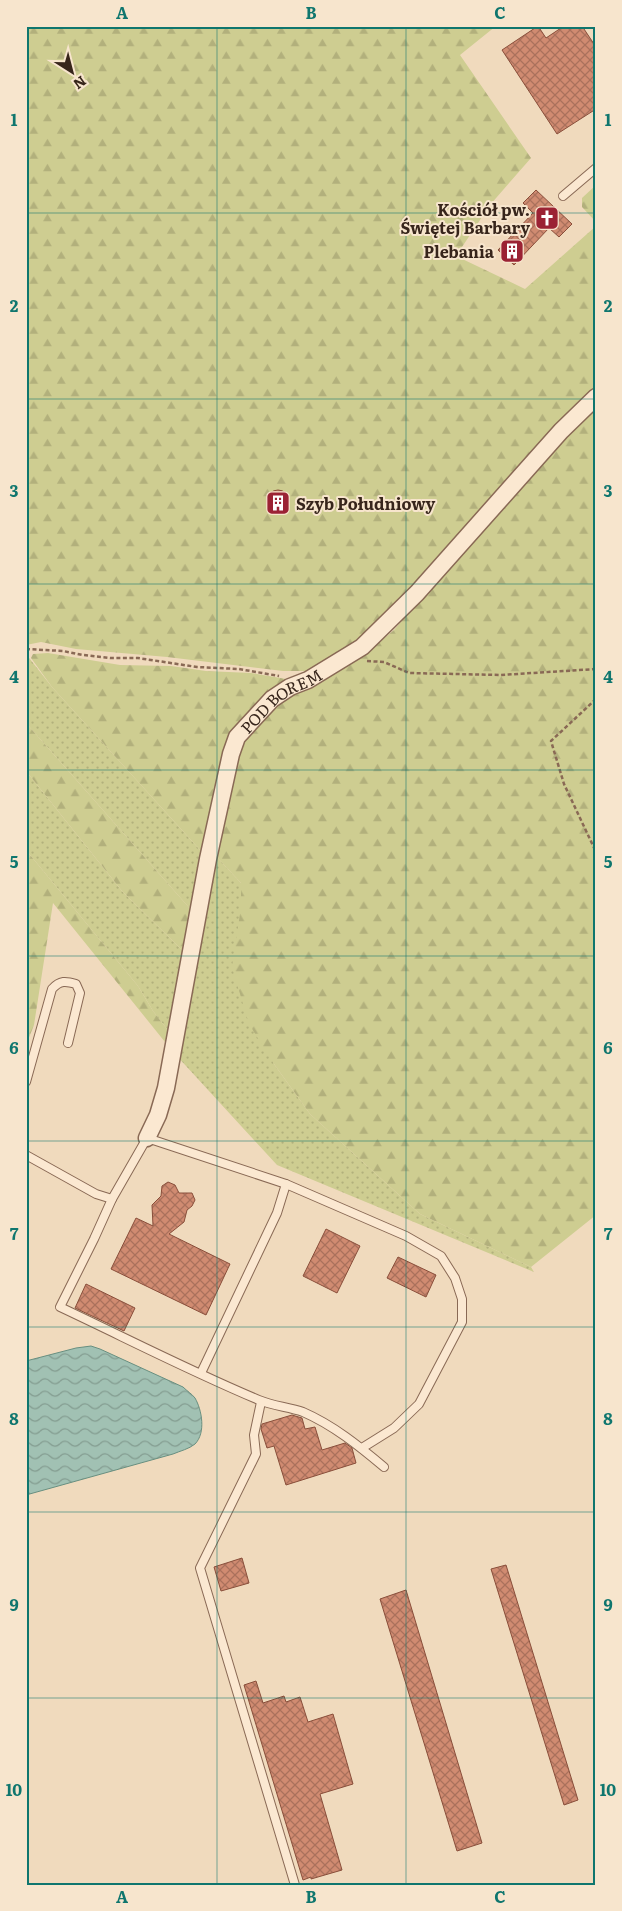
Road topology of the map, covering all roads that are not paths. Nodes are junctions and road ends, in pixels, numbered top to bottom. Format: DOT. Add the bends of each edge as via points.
graph roads {
  1 [pos="596,168"];
  2 [pos="563,196"];
  3 [pos="596,397"];
  4 [pos="68,1042"];
  5 [pos="26,1082"];
  6 [pos="147,1138"];
  7 [pos="26,1155"];
  8 [pos="286,1184"];
  9 [pos="112,1198"];
  10 [pos="201,1373"];
  11 [pos="261,1402"];
  12 [pos="362,1448"];
  13 [pos="384,1467"];
  14 [pos="295,1885"];
  1 -- 2 [label="lane"];
  3 -- 6 [label="street, POD BOREM" via="561,431 417,593 362,648 272,699 237,737 208,859 166,1088"];
  4 -- 5 [label="lane" via="80,994 76,984 67,981 58,982 52,988"];
  6 -- 8 [label="lane"];
  6 -- 9 [label="lane"];
  7 -- 9 [label="lane" via="96,1194"];
  8 -- 10 [label="lane" via="276,1213"];
  8 -- 12 [label="lane" via="406,1236 440,1256 455,1278 462,1299 462,1322 420,1404 394,1428"];
  9 -- 10 [label="lane" via="60,1307"];
  10 -- 11 [label="lane"];
  11 -- 12 [label="lane" via="316,1418"];
  11 -- 14 [label="lane" via="254,1435 256,1454 200,1568"];
  12 -- 13 [label="lane"];
}
